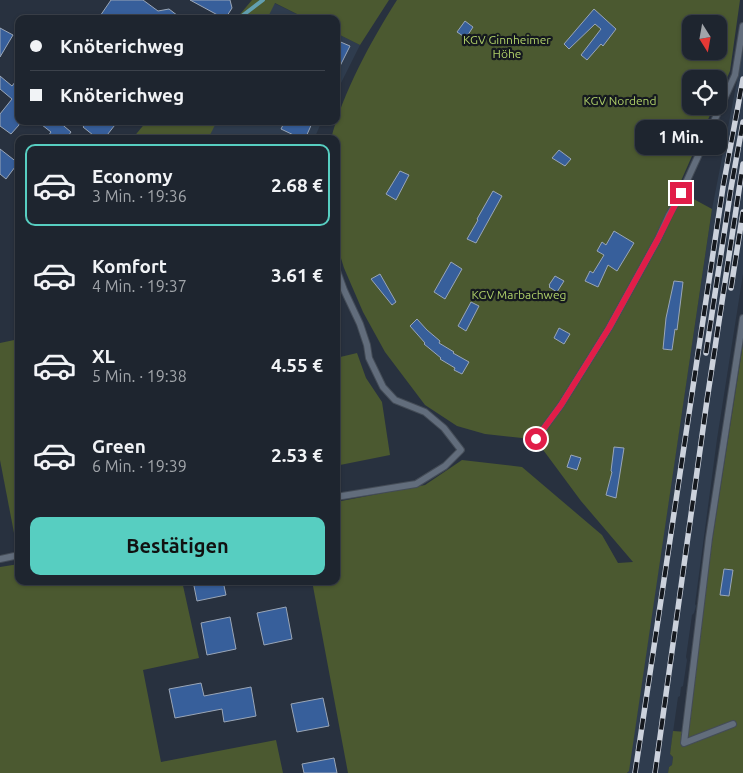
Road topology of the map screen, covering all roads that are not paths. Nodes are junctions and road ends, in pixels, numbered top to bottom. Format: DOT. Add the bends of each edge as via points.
graph roads {
  1 [pos="743,26"];
  2 [pos="340,277"];
  3 [pos="743,318"];
  4 [pos="536,439"];
  5 [pos="340,496"];
  6 [pos="15,556"];
  7 [pos="0,559"];
  8 [pos="733,724"];
  1 -- 4 [label="lane" via="735,75 679,198 609,328"];
  2 -- 5 [label="lane" via="383,387 395,400 425,412 444,428 461,450 445,466 416,484"];
  3 -- 8 [label="lane" via="684,743"];
  6 -- 7 [label="lane"];
}
